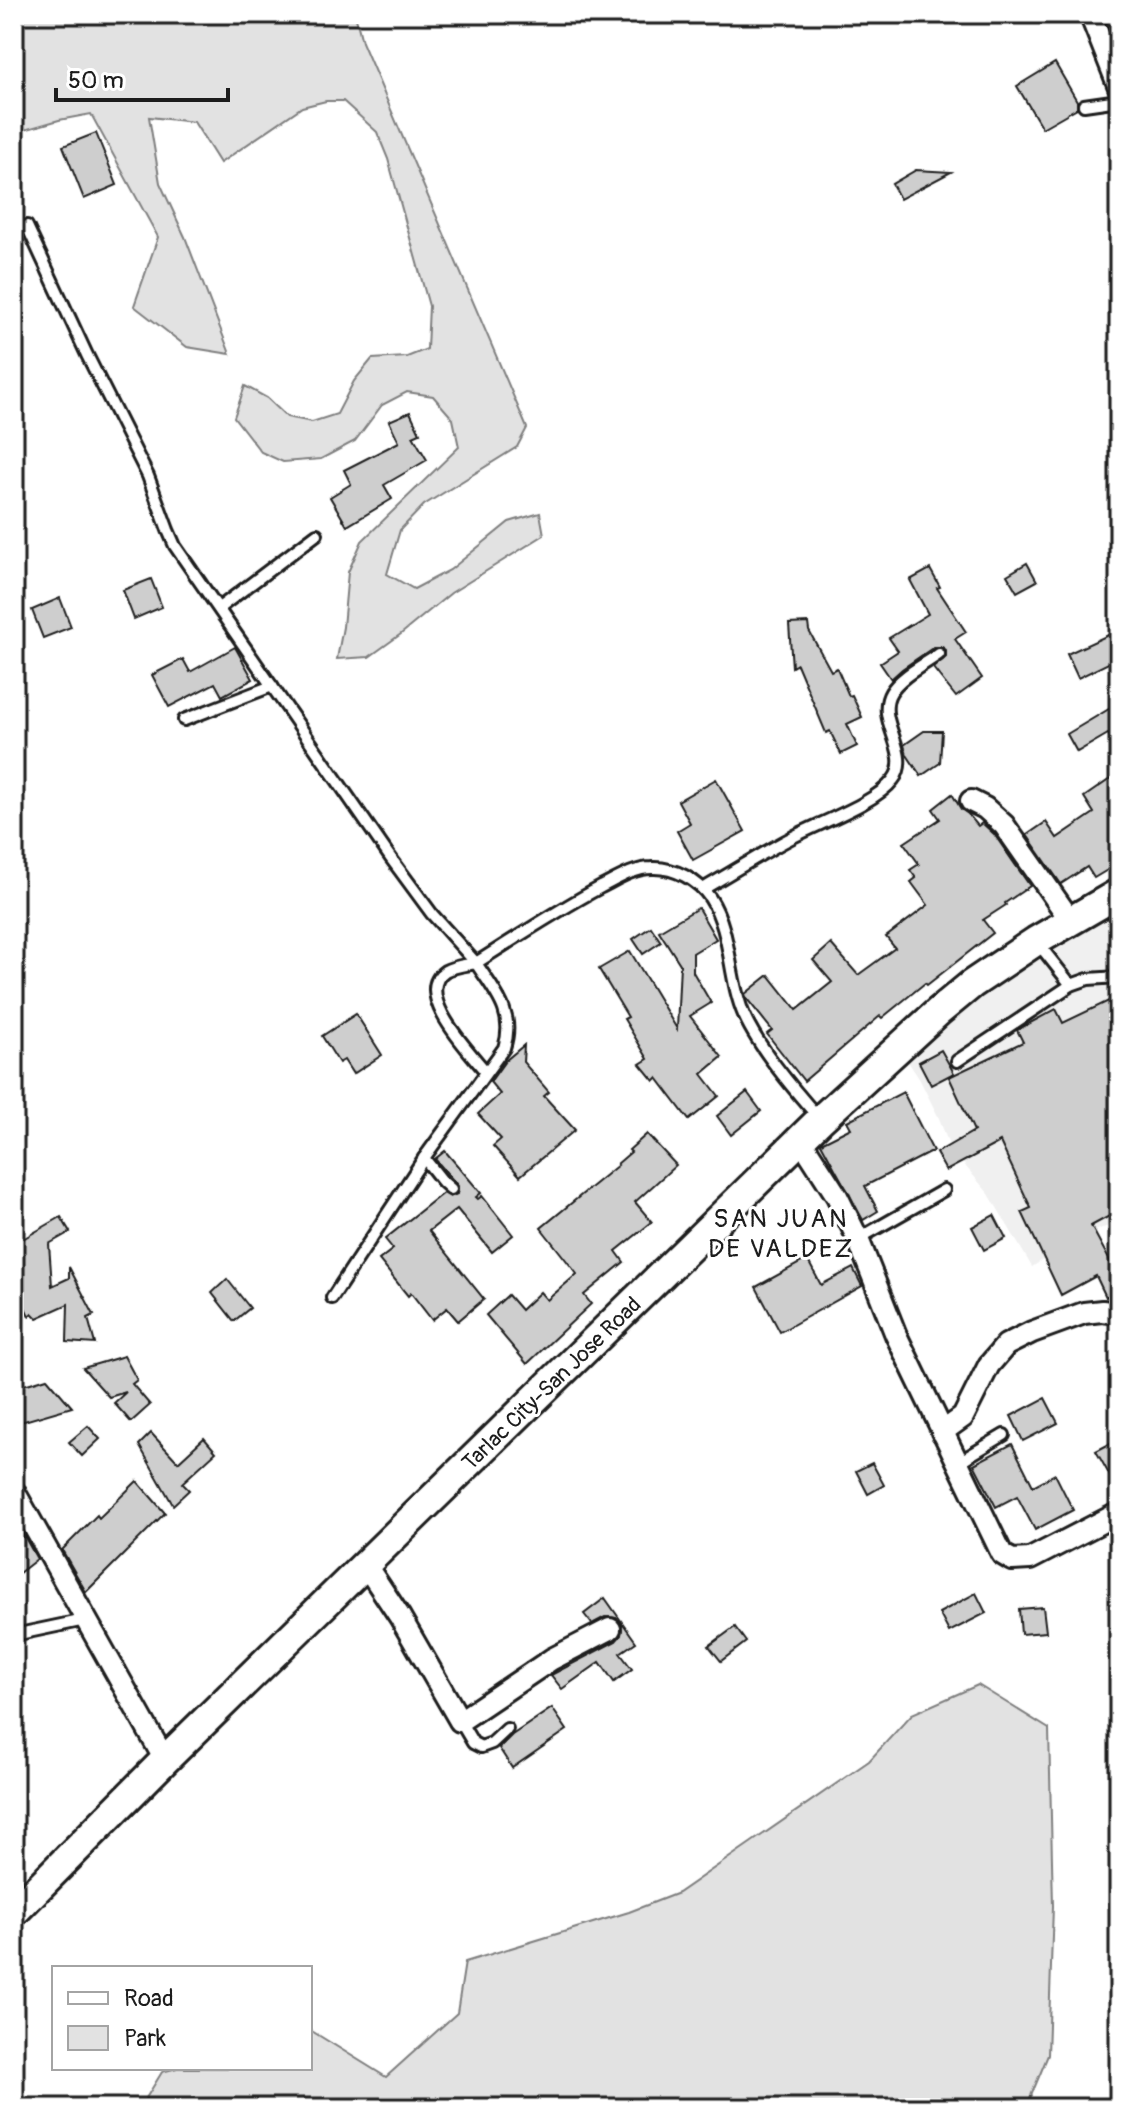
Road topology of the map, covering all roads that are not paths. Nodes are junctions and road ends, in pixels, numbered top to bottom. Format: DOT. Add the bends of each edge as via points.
graph roads {
  1 [pos="1090,14"];
  2 [pos="1119,87"];
  3 [pos="1119,100"];
  4 [pos="1084,105"];
  5 [pos="27,226"];
  6 [pos="317,534"];
  7 [pos="219,608"];
  8 [pos="939,654"];
  9 [pos="272,686"];
  10 [pos="184,720"];
  11 [pos="971,801"];
  12 [pos="703,889"];
  13 [pos="1119,893"];
  14 [pos="1071,921"];
  15 [pos="1036,941"];
  16 [pos="476,963"];
  17 [pos="1119,977"];
  18 [pos="1071,985"];
  19 [pos="957,1061"];
  20 [pos="486,1072"];
  21 [pos="811,1130"];
  22 [pos="424,1158"];
  23 [pos="451,1189"];
  24 [pos="944,1190"];
  25 [pos="858,1239"];
  26 [pos="332,1298"];
  27 [pos="1119,1313"];
  28 [pos="942,1432"];
  29 [pos="1004,1435"];
  30 [pos="957,1463"];
  31 [pos="14,1491"];
  32 [pos="1119,1513"];
  33 [pos="365,1564"];
  34 [pos="85,1620"];
  35 [pos="610,1629"];
  36 [pos="14,1635"];
  37 [pos="460,1721"];
  38 [pos="507,1729"];
  39 [pos="165,1760"];
  40 [pos="14,1912"];
  1 -- 2 [label="street"];
  3 -- 4 [label="lane"];
  5 -- 7 [label="lane" via="148,476 170,537"];
  6 -- 7 [label="lane"];
  7 -- 9 [label="lane"];
  8 -- 12 [label="lane" via="902,681 888,700 899,762 894,780 866,801"];
  9 -- 10 [label="lane"];
  9 -- 16 [label="lane" via="412,887"];
  11 -- 14 [label="street" via="1004,825"];
  12 -- 16 [label="lane" via="669,870 638,870 572,903"];
  12 -- 21 [label="lane" via="722,926 748,1024 794,1090"];
  13 -- 14 [label="main road, Tarlac City-San Jose Road"];
  14 -- 15 [label="main road, Tarlac City-San Jose Road"];
  15 -- 18 [label="lane"];
  15 -- 21 [label="main road, Tarlac City-San Jose Road" via="961,993"];
  16 -- 20 [label="lane" via="502,1003 509,1028 504,1048"];
  16 -- 20 [label="lane" via="445,972 436,995 442,1016"];
  17 -- 18 [label="lane"];
  18 -- 19 [label="lane"];
  20 -- 22 [label="lane"];
  21 -- 25 [label="street"];
  21 -- 33 [label="main road, Tarlac City-San Jose Road"];
  22 -- 23 [label="lane"];
  22 -- 26 [label="lane"];
  24 -- 25 [label="lane"];
  25 -- 28 [label="street"];
  27 -- 28 [label="street" via="1084,1313 1006,1345 989,1365 963,1417"];
  28 -- 30 [label="street"];
  29 -- 30 [label="lane"];
  30 -- 32 [label="street" via="999,1549 1012,1560 1030,1559"];
  31 -- 34 [label="street"];
  33 -- 37 [label="street"];
  33 -- 39 [label="main road, Tarlac City-San Jose Road"];
  34 -- 36 [label="lane"];
  34 -- 39 [label="street"];
  35 -- 37 [label="street" via="552,1659"];
  37 -- 38 [label="lane" via="481,1747"];
  39 -- 40 [label="main road, Tarlac City-San Jose Road"];
}
